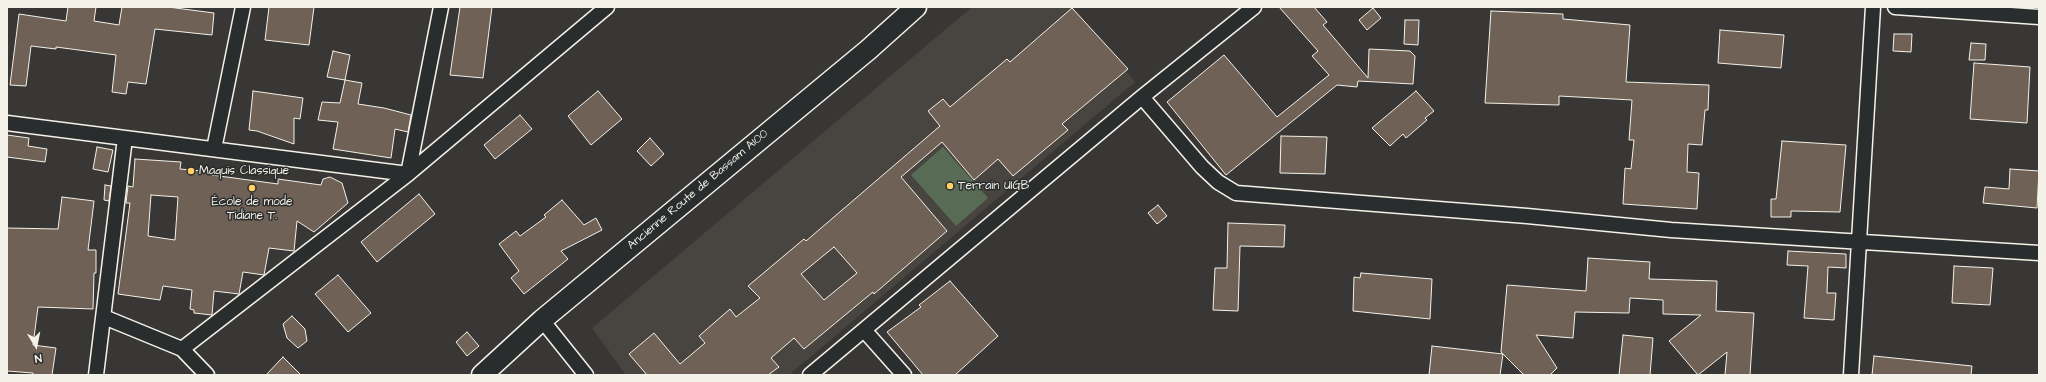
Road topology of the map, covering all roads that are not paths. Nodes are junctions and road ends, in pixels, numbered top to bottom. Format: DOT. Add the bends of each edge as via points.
graph roads {
  1 [pos="243,7"];
  2 [pos="441,7"];
  3 [pos="607,7"];
  4 [pos="916,7"];
  5 [pos="1254,7"];
  6 [pos="1873,7"];
  7 [pos="1895,7"];
  8 [pos="2039,18"];
  9 [pos="1142,98"];
  10 [pos="7,122"];
  11 [pos="125,138"];
  12 [pos="214,149"];
  13 [pos="408,174"];
  14 [pos="1859,241"];
  15 [pos="2039,253"];
  16 [pos="104,317"];
  17 [pos="542,320"];
  18 [pos="864,330"];
  19 [pos="182,349"];
  20 [pos="96,375"];
  21 [pos="207,375"];
  22 [pos="482,375"];
  23 [pos="586,375"];
  24 [pos="810,375"];
  25 [pos="904,375"];
  26 [pos="1851,375"];
  1 -- 12 [label="street"];
  2 -- 13 [label="street"];
  3 -- 13 [label="street"];
  4 -- 17 [label="main road, Ancienne Route de Bassam A100" via="868,50"];
  5 -- 9 [label="street"];
  6 -- 14 [label="street"];
  7 -- 8 [label="street"];
  9 -- 14 [label="street" via="1218,182 1236,194 1527,216 1671,230"];
  9 -- 18 [label="street"];
  10 -- 11 [label="street"];
  11 -- 12 [label="street"];
  11 -- 16 [label="street"];
  12 -- 13 [label="street"];
  13 -- 19 [label="street"];
  14 -- 15 [label="street"];
  14 -- 26 [label="street"];
  16 -- 19 [label="street"];
  16 -- 20 [label="street"];
  17 -- 22 [label="main road, Ancienne Route de Bassam A100"];
  17 -- 23 [label="street"];
  18 -- 24 [label="street"];
  18 -- 25 [label="street"];
  19 -- 21 [label="street"];
}
